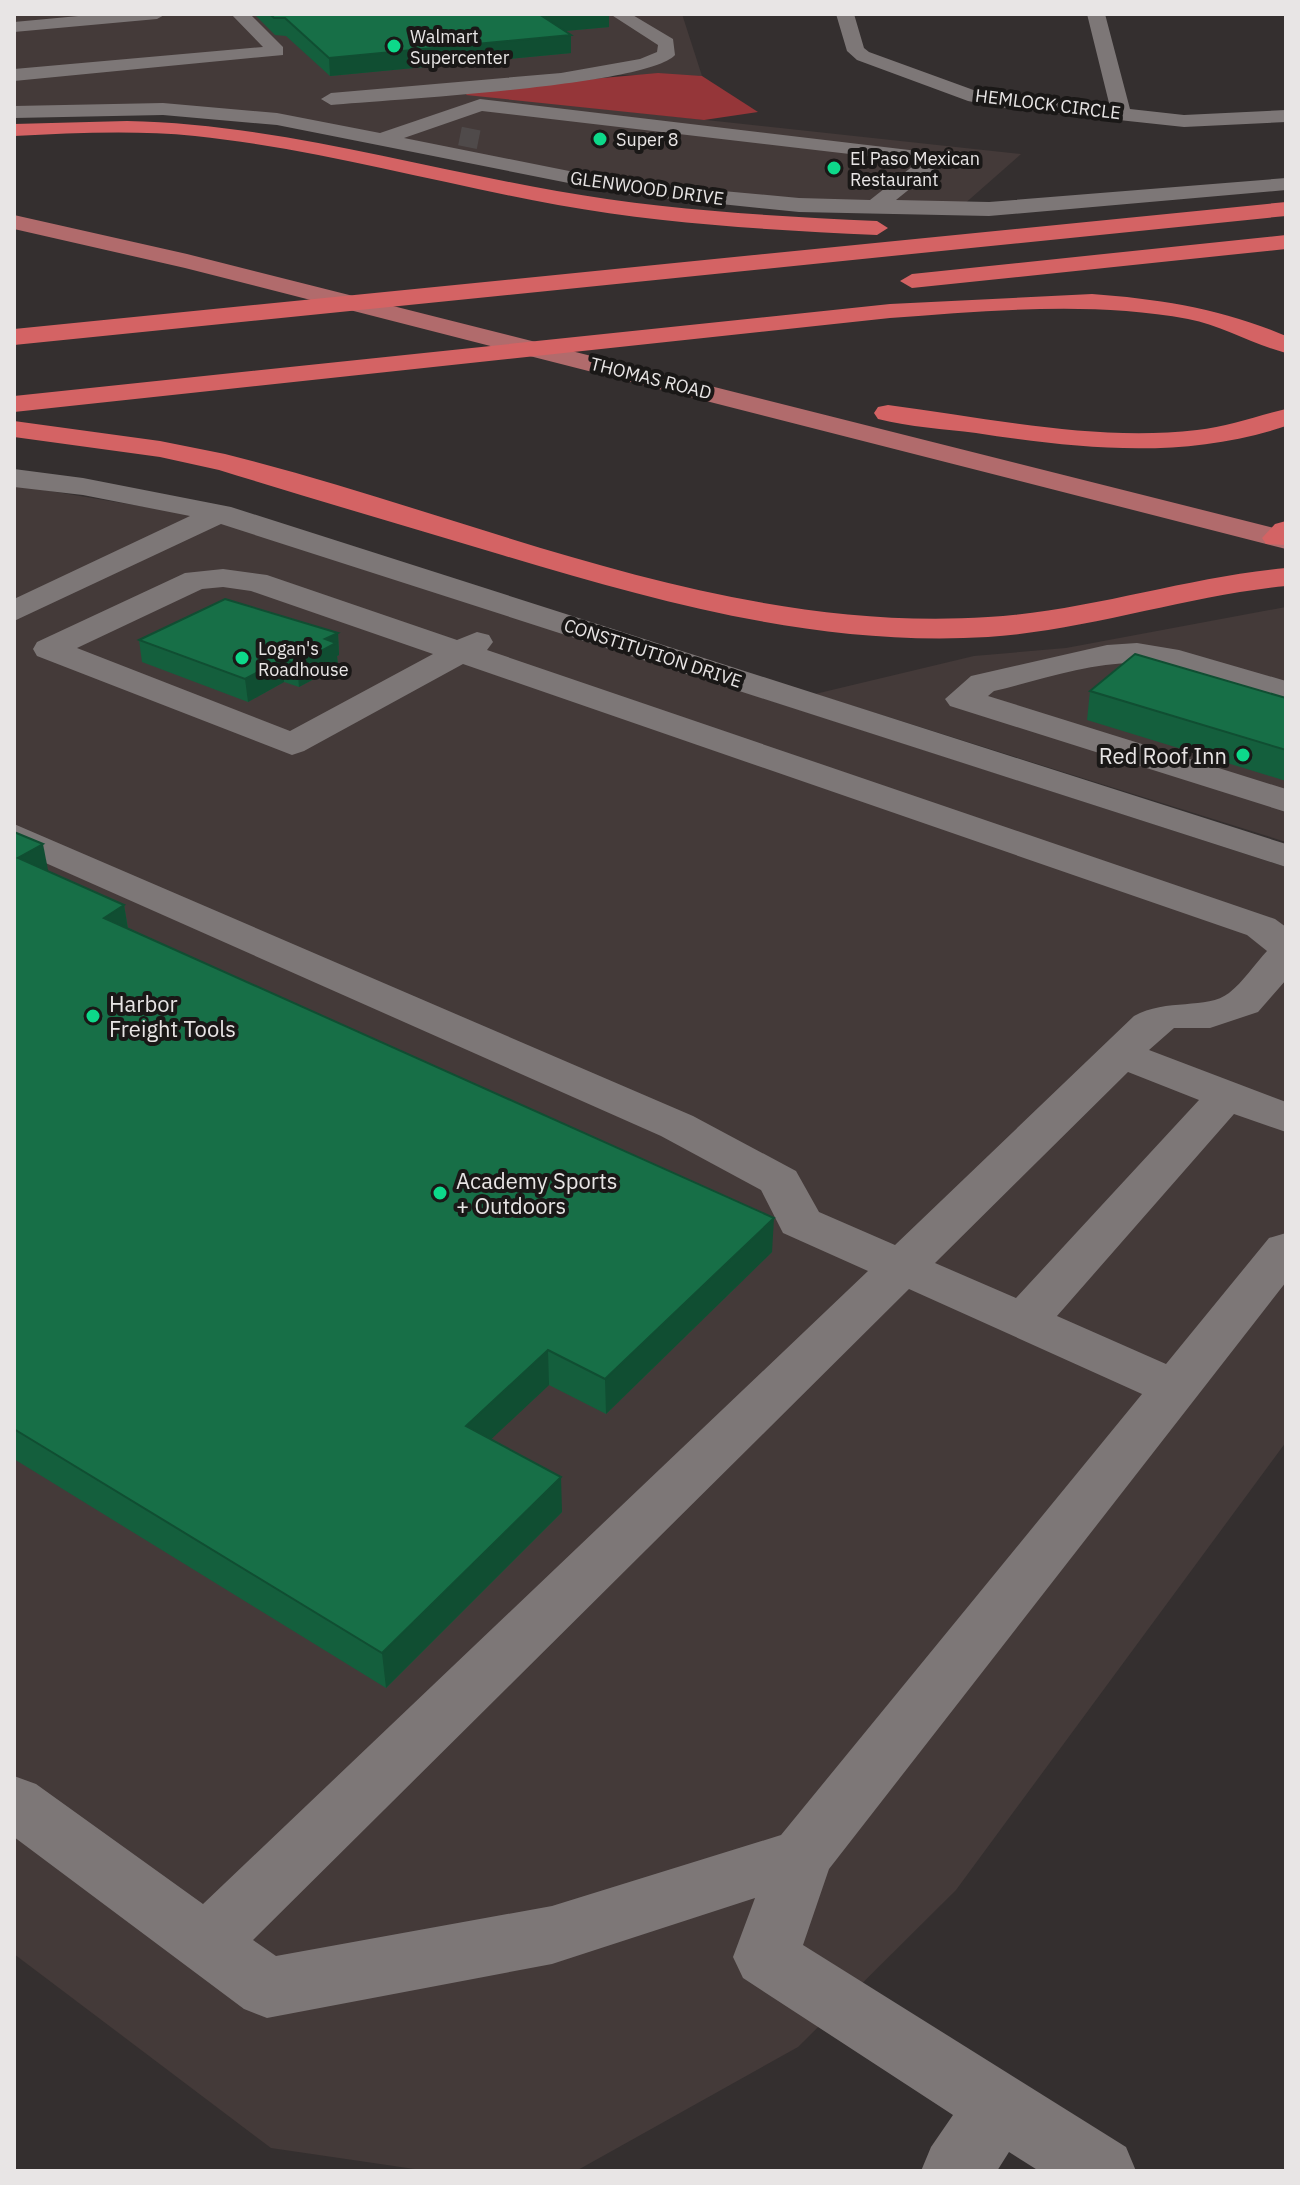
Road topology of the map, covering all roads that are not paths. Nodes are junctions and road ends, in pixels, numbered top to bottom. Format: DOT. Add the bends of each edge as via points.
graph roads {
  1 [pos="157,14"];
  2 [pos="240,14"];
  3 [pos="619,14"];
  4 [pos="845,14"];
  5 [pos="1096,14"];
  6 [pos="14,27"];
  7 [pos="285,61"];
  8 [pos="14,75"];
  9 [pos="314,86"];
  10 [pos="14,88"];
  11 [pos="331,99"];
  12 [pos="14,112"];
  13 [pos="1121,114"];
  14 [pos="1286,116"];
  15 [pos="290,121"];
  16 [pos="414,128"];
  17 [pos="14,130"];
  18 [pos="380,140"];
  19 [pos="541,149"];
  20 [pos="1286,184"];
  21 [pos="624,188"];
  22 [pos="891,194"];
  23 [pos="14,199"];
  24 [pos="873,208"];
  25 [pos="1286,209"];
  26 [pos="14,222"];
  27 [pos="1111,226"];
  28 [pos="1286,242"];
  29 [pos="888,283"];
  30 [pos="523,322"];
  31 [pos="14,337"];
  32 [pos="380,337"];
  33 [pos="1286,345"];
  34 [pos="14,404"];
  35 [pos="888,413"];
  36 [pos="1286,417"];
  37 [pos="14,429"];
  38 [pos="1148,477"];
  39 [pos="14,478"];
  40 [pos="221,513"];
  41 [pos="1281,525"];
  42 [pos="1286,577"];
  43 [pos="14,611"];
  44 [pos="528,613"];
  45 [pos="460,652"];
  46 [pos="1286,692"];
  47 [pos="1286,801"];
  48 [pos="14,835"];
  49 [pos="1286,856"];
  50 [pos="1286,946"];
  51 [pos="1286,955"];
  52 [pos="1121,1054"];
  53 [pos="1227,1095"];
  54 [pos="1286,1118"];
  55 [pos="1286,1249"];
  56 [pos="902,1267"];
  57 [pos="1024,1321"];
  58 [pos="1175,1388"];
  59 [pos="14,1802"];
  60 [pos="802,1856"];
  61 [pos="206,1943"];
  62 [pos="999,2106"];
  63 [pos="956,2171"];
  64 [pos="1101,2171"];
  1 -- 6 [label="street"];
  2 -- 7 [label="street"];
  3 -- 11 [label="street" via="667,43 666,55 656,63 606,72"];
  4 -- 13 [label="street, HEMLOCK CIRCLE" via="856,51 863,56 975,97"];
  5 -- 13 [label="street"];
  7 -- 8 [label="street"];
  7 -- 10 [label="street"];
  9 -- 11 [label="street"];
  11 -- 15 [label="street"];
  12 -- 15 [label="street, GLENWOOD DRIVE" via="163,109"];
  13 -- 14 [label="street, HEMLOCK CIRCLE" via="1220,122"];
  15 -- 18 [label="street, GLENWOOD DRIVE"];
  16 -- 18 [label="street"];
  16 -- 19 [label="street"];
  16 -- 22 [label="street" via="480,105 936,158"];
  17 -- 27 [label="highway" via="194,129 657,213 931,231"];
  18 -- 21 [label="street, GLENWOOD DRIVE"];
  20 -- 24 [label="street, GLENWOOD DRIVE" via="1068,205"];
  21 -- 22 [label="street" via="648,169"];
  21 -- 24 [label="street, GLENWOOD DRIVE"];
  22 -- 24 [label="street"];
  23 -- 35 [label="main road, THOMAS ROAD"];
  25 -- 27 [label="highway"];
  26 -- 41 [label="main road, THOMAS ROAD" via="661,381"];
  27 -- 31 [label="highway"];
  28 -- 29 [label="highway"];
  30 -- 32 [label="highway"];
  33 -- 34 [label="highway" via="1241,325 1154,307 975,305"];
  35 -- 36 [label="highway" via="1130,439 1188,440"];
  35 -- 38 [label="main road, THOMAS ROAD"];
  37 -- 42 [label="highway" via="225,463 654,591 780,618 858,626 988,627"];
  39 -- 40 [label="street, CONSTITUTION DRIVE" via="95,487"];
  40 -- 43 [label="street"];
  40 -- 44 [label="street, CONSTITUTION DRIVE"];
  44 -- 45 [label="street"];
  44 -- 49 [label="street, CONSTITUTION DRIVE"];
  45 -- 45 [label="street" via="292,744 49,649 196,580 223,578 256,582"];
  45 -- 50 [label="street" via="1261,927"];
  46 -- 47 [label="street" via="1137,653 983,683 962,699"];
  48 -- 56 [label="street" via="677,1126 780,1181 800,1222"];
  51 -- 52 [label="street" via="1243,1003 1210,1015 1165,1016"];
  52 -- 53 [label="street"];
  52 -- 56 [label="street"];
  53 -- 54 [label="street"];
  53 -- 57 [label="street"];
  55 -- 58 [label="street"];
  56 -- 57 [label="street"];
  56 -- 61 [label="street"];
  57 -- 58 [label="street"];
  58 -- 60 [label="street"];
  59 -- 61 [label="street"];
  60 -- 61 [label="street" via="552,1935 267,1988"];
  60 -- 62 [label="street" via="766,1957"];
  62 -- 63 [label="street"];
  62 -- 64 [label="street"];
}
